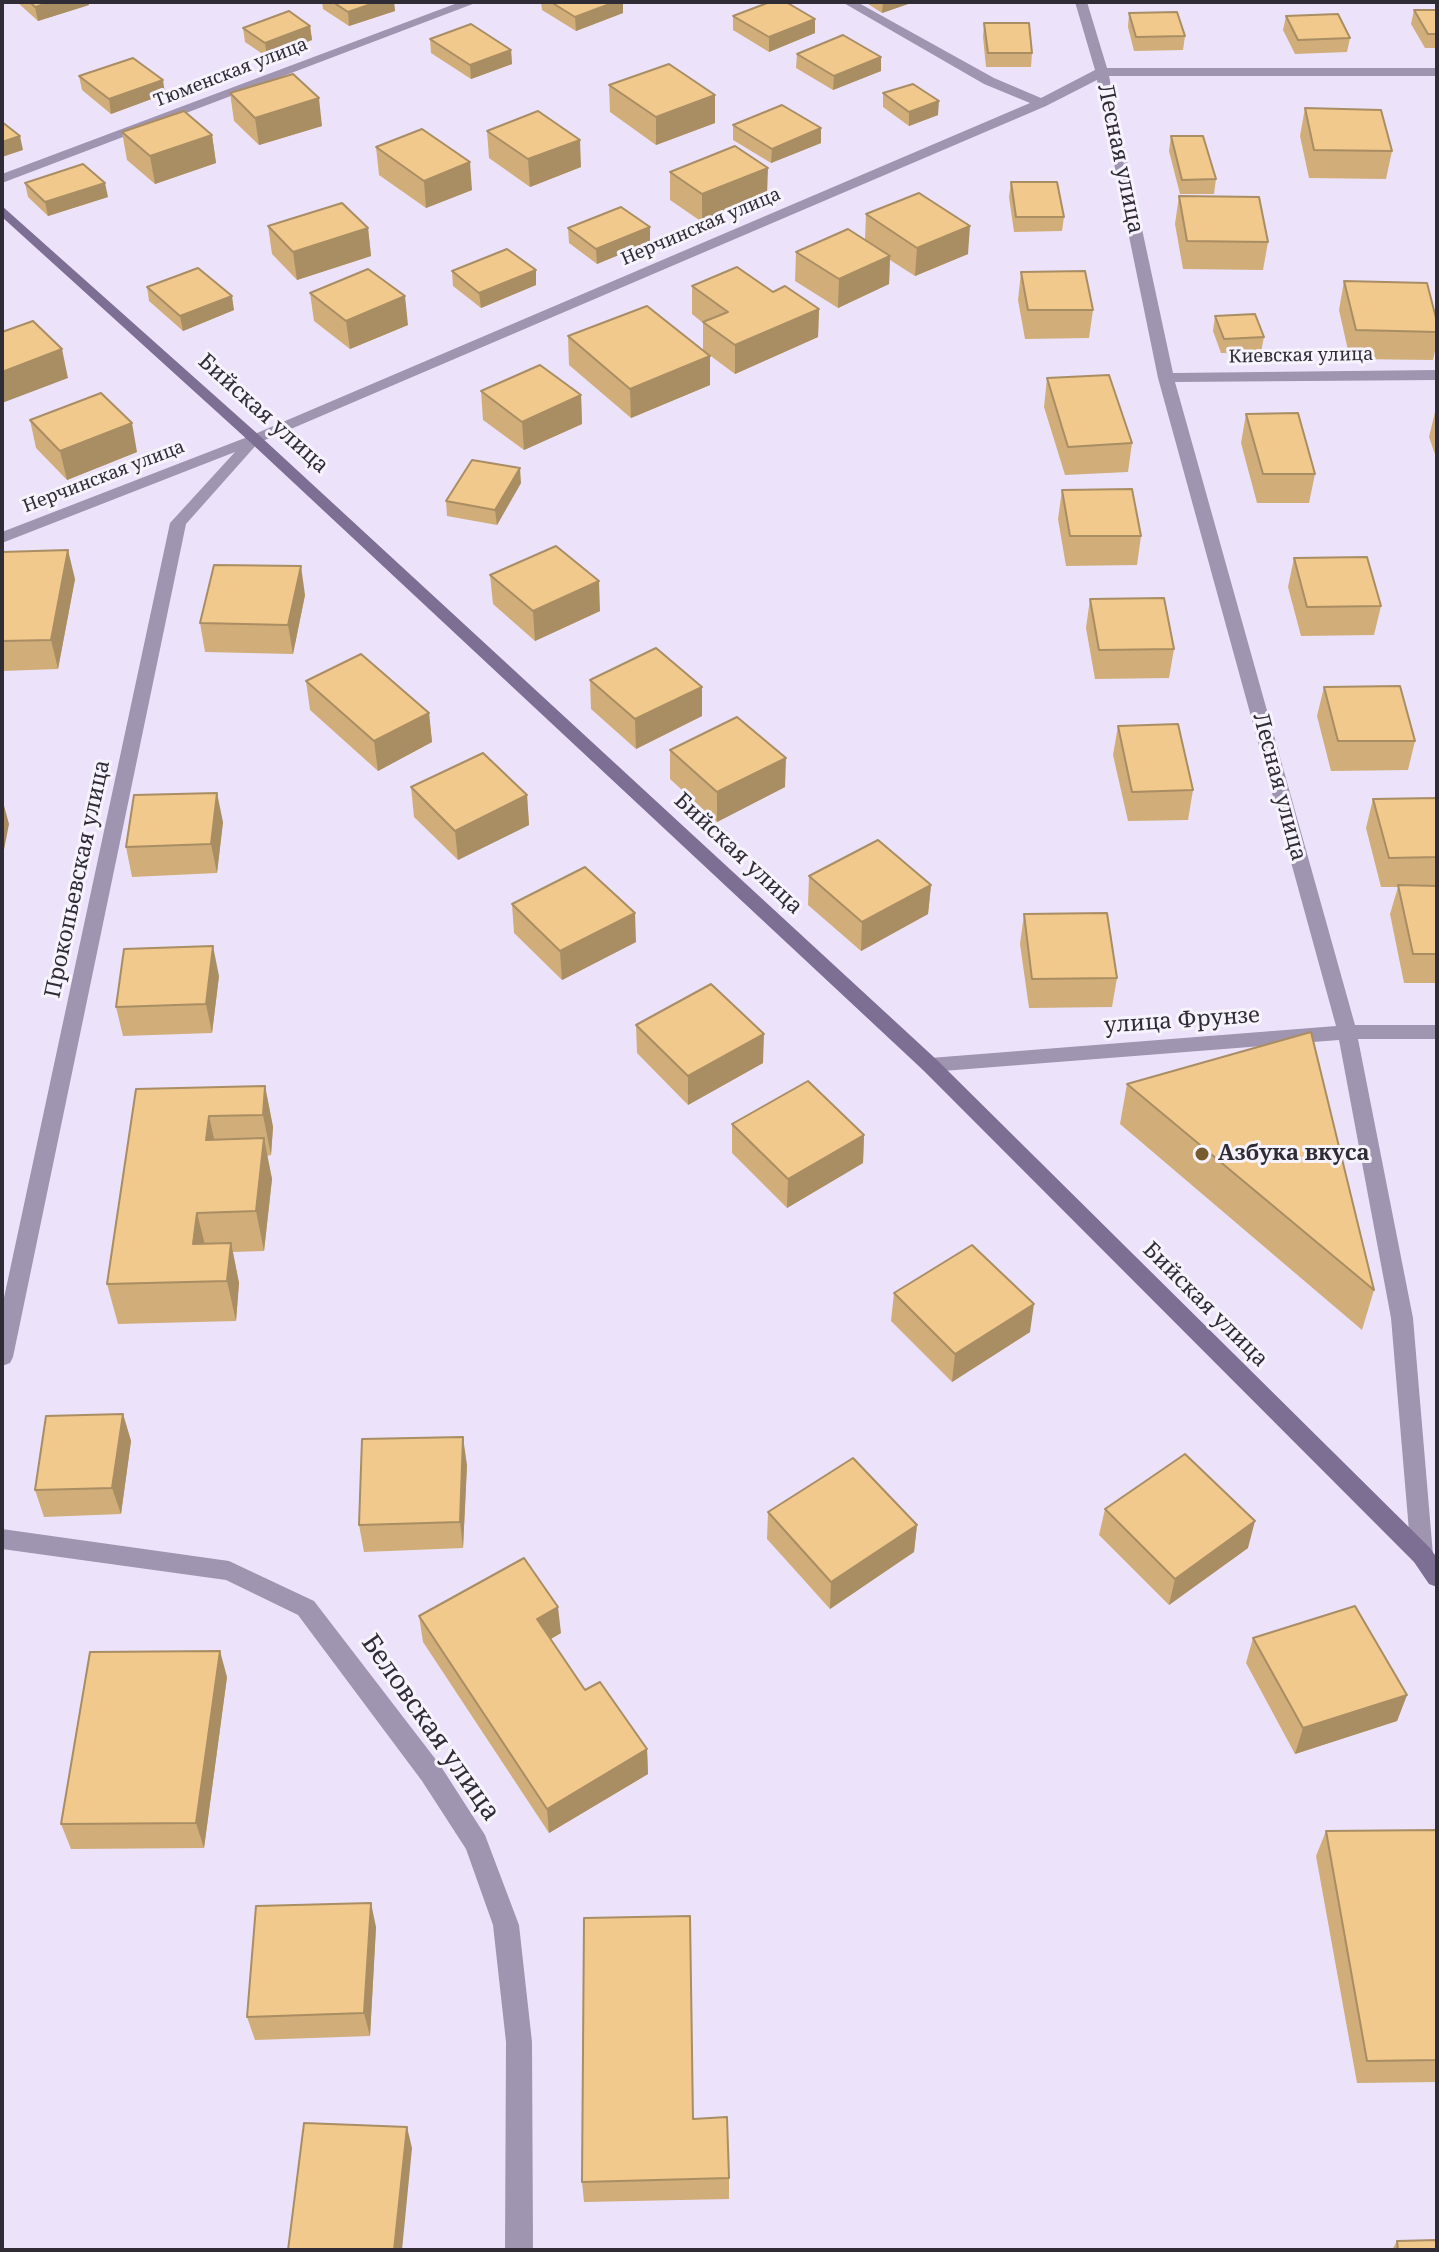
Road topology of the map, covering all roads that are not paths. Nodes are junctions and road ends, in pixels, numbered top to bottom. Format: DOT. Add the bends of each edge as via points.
graph roads {
  1 [pos="472,2"];
  2 [pos="848,2"];
  3 [pos="1081,2"];
  4 [pos="1102,72"];
  5 [pos="1437,72"];
  6 [pos="1041,103"];
  7 [pos="2,179"];
  8 [pos="2,210"];
  9 [pos="1437,375"];
  10 [pos="1166,378"];
  11 [pos="255,439"];
  12 [pos="2,538"];
  13 [pos="1347,1032"];
  14 [pos="1437,1032"];
  15 [pos="930,1065"];
  16 [pos="2,1357"];
  17 [pos="2,1539"];
  18 [pos="1422,1555"];
  19 [pos="1437,1577"];
  20 [pos="519,2250"];
  1 -- 7 [label="lane, Тюменская улица"];
  2 -- 6 [label="lane" via="989,81"];
  3 -- 4 [label="lane, Лесная улица"];
  4 -- 5 [label="lane, Нерчинская улица"];
  4 -- 6 [label="lane, Нерчинская улица"];
  4 -- 10 [label="lane, Лесная улица"];
  6 -- 11 [label="lane, Нерчинская улица"];
  8 -- 11 [label="street, Бийская улица"];
  9 -- 10 [label="lane, Киевская улица"];
  10 -- 13 [label="lane, Лесная улица"];
  11 -- 12 [label="lane, Нерчинская улица"];
  11 -- 15 [label="street, Бийская улица"];
  11 -- 16 [label="lane, Прокопьевская улица" via="178,523"];
  13 -- 14 [label="lane, улица Фрунзе"];
  13 -- 15 [label="lane, улица Фрунзе"];
  13 -- 18 [label="lane, Лесная улица" via="1402,1318"];
  15 -- 18 [label="street, Бийская улица"];
  17 -- 20 [label="lane, Беловская улица" via="229,1571 306,1608 431,1773 476,1843 506,1925 519,2042"];
  18 -- 19 [label="street, Лесная улица"];
}
